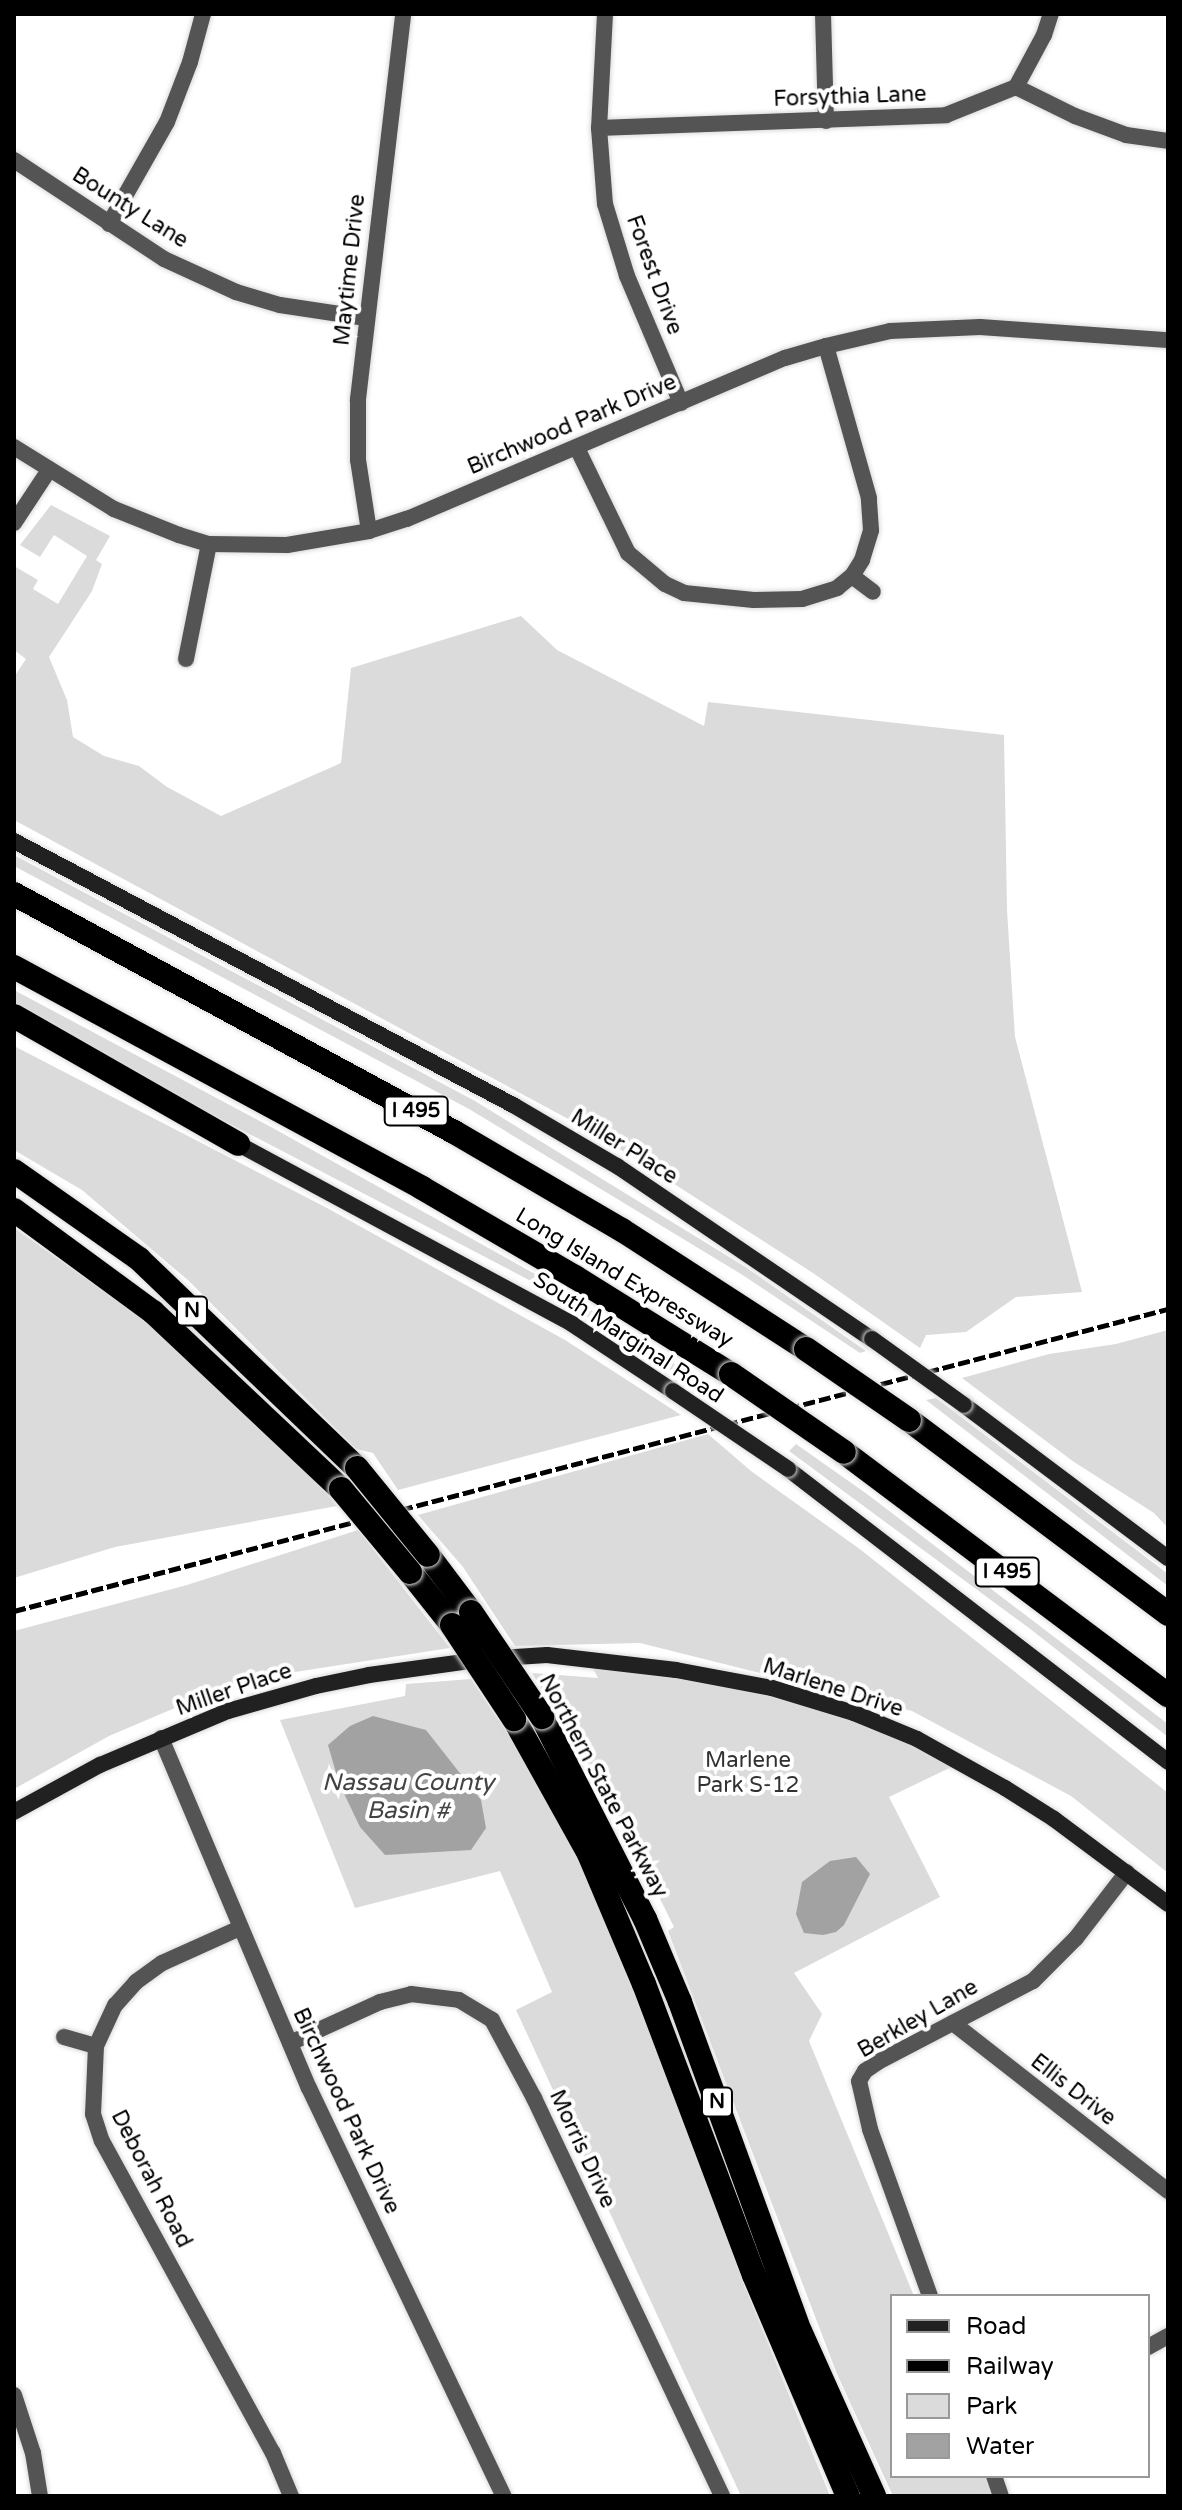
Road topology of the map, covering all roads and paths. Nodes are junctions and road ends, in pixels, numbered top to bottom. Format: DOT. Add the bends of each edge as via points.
graph roads {
  1 [pos="203,14"];
  2 [pos="403,14"];
  3 [pos="605,14"];
  4 [pos="823,14"];
  5 [pos="1051,14"];
  6 [pos="1016,87"];
  7 [pos="826,121"];
  8 [pos="599,128"];
  9 [pos="1168,141"];
  10 [pos="14,160"];
  11 [pos="109,224"];
  12 [pos="366,318"];
  13 [pos="1168,340"];
  14 [pos="826,346"];
  15 [pos="681,403"];
  16 [pos="14,447"];
  17 [pos="577,448"];
  18 [pos="49,470"];
  19 [pos="14,523"];
  20 [pos="369,531"];
  21 [pos="209,544"];
  22 [pos="852,576"];
  23 [pos="873,592"];
  24 [pos="186,659"];
  25 [pos="14,841"];
  26 [pos="14,894"];
  27 [pos="14,967"];
  28 [pos="14,1016"];
  29 [pos="14,1029"];
  30 [pos="238,1144"];
  31 [pos="14,1171"];
  32 [pos="14,1210"];
  33 [pos="1168,1558"];
  34 [pos="1168,1614"];
  35 [pos="462,1619"];
  36 [pos="484,1659"];
  37 [pos="1168,1695"];
  38 [pos="161,1738"];
  39 [pos="1168,1762"];
  40 [pos="14,1812"];
  41 [pos="1127,1872"];
  42 [pos="1168,1904"];
  43 [pos="240,1928"];
  44 [pos="953,2023"];
  45 [pos="64,2037"];
  46 [pos="290,2043"];
  47 [pos="96,2046"];
  48 [pos="1168,2191"];
  49 [pos="929,2294"];
  50 [pos="1168,2336"];
  51 [pos="1150,2346"];
  52 [pos="14,2395"];
  53 [pos="40,2496"];
  54 [pos="291,2496"];
  55 [pos="504,2496"];
  56 [pos="722,2496"];
  57 [pos="848,2496"];
  58 [pos="874,2496"];
  1 -- 11 [label="street" via="167,122"];
  2 -- 12 [label="street, Maytime Drive"];
  3 -- 8 [label="street, Forest Drive"];
  4 -- 7 [label="street"];
  5 -- 6 [label="street"];
  6 -- 7 [label="street, Forsythia Lane" via="946,115"];
  6 -- 9 [label="street" via="1126,135"];
  7 -- 8 [label="street, Forsythia Lane"];
  8 -- 15 [label="street, Forest Drive" via="613,236"];
  10 -- 11 [label="street, Bounty Lane"];
  11 -- 12 [label="street, Bounty Lane" via="164,259 236,292 280,305"];
  12 -- 20 [label="street, Maytime Drive" via="358,460"];
  13 -- 14 [label="street, Birchwood Park Drive" via="980,327 890,331"];
  14 -- 15 [label="street, Birchwood Park Drive"];
  14 -- 22 [label="street" via="869,498 871,530"];
  15 -- 17 [label="street, Birchwood Park Drive"];
  16 -- 18 [label="street, Birchwood Park Drive"];
  17 -- 20 [label="street, Birchwood Park Drive"];
  17 -- 22 [label="street" via="628,553 684,593 802,599 837,588"];
  18 -- 19 [label="street"];
  18 -- 21 [label="street, Birchwood Park Drive" via="114,509"];
  20 -- 21 [label="street, Birchwood Park Drive" via="287,545"];
  21 -- 24 [label="street"];
  22 -- 23 [label="street"];
  25 -- 33 [label="main road, Miller Place, bridge" via="513,1105 617,1166 872,1339"];
  26 -- 34 [label="highway, Long Island Expressway / I 495, bridge" via="454,1132 622,1230 909,1420"];
  27 -- 37 [label="highway, Long Island Expressway / I 495, bridge" via="435,1196 731,1374 844,1452"];
  28 -- 30 [label="highway"];
  29 -- 30 [label="main road, South Marginal Road"];
  30 -- 39 [label="main road, South Marginal Road, bridge" via="559,1316 673,1391 788,1469"];
  31 -- 35 [label="highway, Northern State Parkway / N, bridge" via="139,1259 357,1468 428,1555"];
  32 -- 35 [label="highway, Northern State Parkway / N, bridge" via="153,1312 341,1489 410,1572"];
  35 -- 57 [label="highway, Northern State Parkway / N, bridge" via="589,1854 781,2342"];
  35 -- 58 [label="highway, Northern State Parkway / N, bridge" via="542,1717 645,1919 800,2331"];
  36 -- 38 [label="main road, Miller Place" via="316,1686 228,1711"];
  36 -- 41 [label="main road, Marlene Drive" via="547,1655 676,1670 772,1688 854,1713 917,1739 1005,1788"];
  38 -- 40 [label="main road, Miller Place"];
  38 -- 43 [label="street, Birchwood Park Drive"];
  41 -- 42 [label="main road, Marlene Drive"];
  41 -- 44 [label="street, Berkley Lane" via="1054,1963 1033,1981"];
  43 -- 46 [label="street, Birchwood Park Drive"];
  43 -- 47 [label="street, Deborah Road" via="148,1971 115,2005"];
  44 -- 48 [label="street, Ellis Drive"];
  44 -- 49 [label="street, Berkley Lane" via="865,2071 857,2087"];
  45 -- 47 [label="street"];
  46 -- 55 [label="street, Birchwood Park Drive"];
  46 -- 56 [label="street, Morris Drive" via="380,2002 411,1994 459,2000 492,2020"];
  47 -- 54 [label="street, Deborah Road" via="93,2114 102,2141 273,2453"];
  50 -- 51 [label="street"];
  52 -- 53 [label="street"];
}
